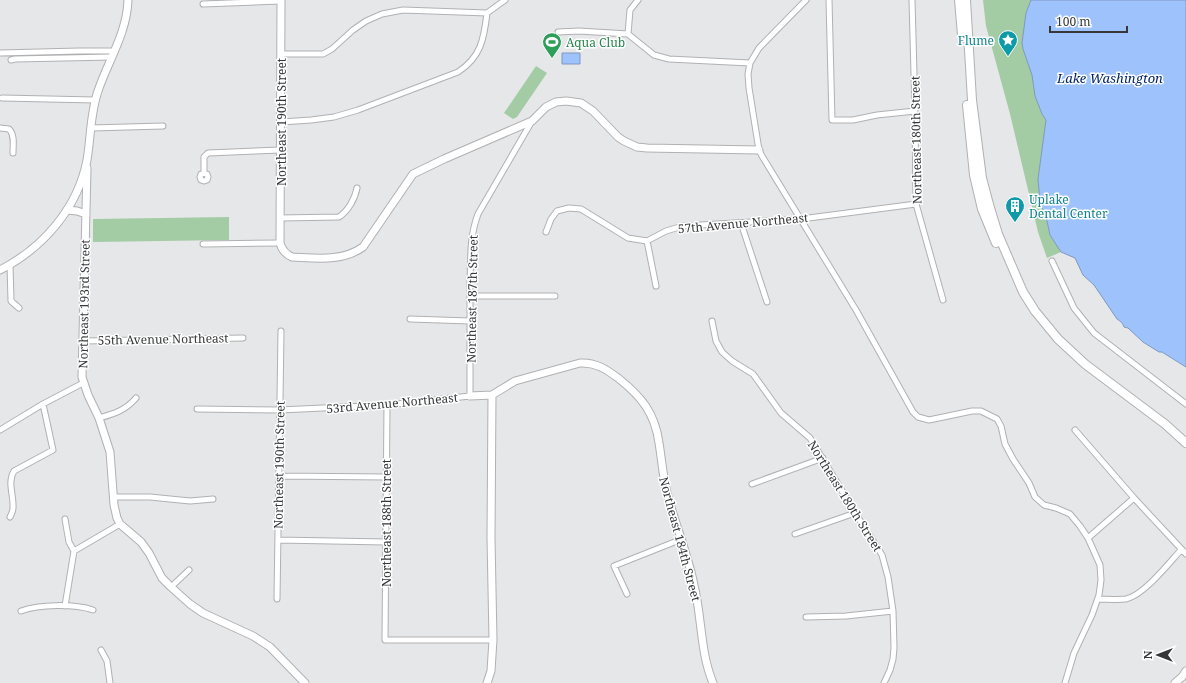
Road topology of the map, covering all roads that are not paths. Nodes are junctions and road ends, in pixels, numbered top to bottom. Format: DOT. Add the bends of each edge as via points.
graph roads {
  1 [pos="281,0"];
  2 [pos="505,0"];
  3 [pos="638,0"];
  4 [pos="806,0"];
  5 [pos="829,0"];
  6 [pos="912,0"];
  7 [pos="959,0"];
  8 [pos="966,0"];
  9 [pos="129,1"];
  10 [pos="203,4"];
  11 [pos="488,13"];
  12 [pos="558,32"];
  13 [pos="628,34"];
  14 [pos="0,53"];
  15 [pos="113,54"];
  16 [pos="281,54"];
  17 [pos="11,60"];
  18 [pos="750,63"];
  19 [pos="2,98"];
  20 [pos="95,100"];
  21 [pos="915,110"];
  22 [pos="532,121"];
  23 [pos="281,122"];
  24 [pos="163,126"];
  25 [pos="0,128"];
  26 [pos="91,128"];
  27 [pos="281,150"];
  28 [pos="759,150"];
  29 [pos="13,153"];
  30 [pos="87,161"];
  31 [pos="204,173"];
  32 [pos="357,188"];
  33 [pos="916,204"];
  34 [pos="67,210"];
  35 [pos="86,214"];
  36 [pos="280,218"];
  37 [pos="801,219"];
  38 [pos="741,223"];
  39 [pos="546,232"];
  40 [pos="647,241"];
  41 [pos="280,243"];
  42 [pos="203,244"];
  43 [pos="1052,262"];
  44 [pos="10,265"];
  45 [pos="0,270"];
  46 [pos="656,286"];
  47 [pos="1023,292"];
  48 [pos="470,296"];
  49 [pos="555,296"];
  50 [pos="943,300"];
  51 [pos="767,302"];
  52 [pos="19,308"];
  53 [pos="410,319"];
  54 [pos="470,321"];
  55 [pos="712,321"];
  56 [pos="281,331"];
  57 [pos="243,338"];
  58 [pos="83,341"];
  59 [pos="580,363"];
  60 [pos="83,383"];
  61 [pos="492,395"];
  62 [pos="470,396"];
  63 [pos="136,398"];
  64 [pos="43,404"];
  65 [pos="1186,404"];
  66 [pos="387,405"];
  67 [pos="197,409"];
  68 [pos="280,410"];
  69 [pos="99,418"];
  70 [pos="0,430"];
  71 [pos="1075,430"];
  72 [pos="1186,443"];
  73 [pos="823,458"];
  74 [pos="279,476"];
  75 [pos="386,477"];
  76 [pos="752,484"];
  77 [pos="113,497"];
  78 [pos="1134,498"];
  79 [pos="213,500"];
  80 [pos="855,513"];
  81 [pos="10,517"];
  82 [pos="65,518"];
  83 [pos="120,524"];
  84 [pos="795,534"];
  85 [pos="1088,538"];
  86 [pos="682,539"];
  87 [pos="278,540"];
  88 [pos="386,542"];
  89 [pos="1182,550"];
  90 [pos="74,551"];
  91 [pos="1186,554"];
  92 [pos="189,570"];
  93 [pos="171,587"];
  94 [pos="627,594"];
  95 [pos="277,599"];
  96 [pos="1098,599"];
  97 [pos="65,606"];
  98 [pos="93,610"];
  99 [pos="21,611"];
  100 [pos="893,611"];
  101 [pos="806,617"];
  102 [pos="493,640"];
  103 [pos="101,650"];
  104 [pos="1184,677"];
  105 [pos="110,683"];
  106 [pos="304,683"];
  107 [pos="487,683"];
  108 [pos="714,683"];
  109 [pos="884,683"];
  110 [pos="1065,683"];
  111 [pos="1174,683"];
  1 -- 10 [label="street"];
  1 -- 16 [label="street, Northeast 190th Street"];
  2 -- 11 [label="street"];
  3 -- 13 [label="street" via="630,10"];
  4 -- 18 [label="street" via="759,48"];
  5 -- 21 [label="street" via="832,120 853,120"];
  6 -- 21 [label="street, Northeast 180th Street"];
  7 -- 47 [label="main road" via="974,175 982,208 1004,263 1014,284"];
  8 -- 47 [label="main road" via="972,100 982,178 998,234"];
  9 -- 15 [label="street, Northeast 193rd Street" via="125,25"];
  11 -- 16 [label="street" via="394,11 366,21 323,54"];
  11 -- 23 [label="street" via="484,38 479,50 473,60 458,72 352,112 334,117"];
  12 -- 13 [label="street"];
  13 -- 18 [label="street" via="654,55 669,59"];
  14 -- 15 [label="street" via="79,51"];
  15 -- 17 [label="street"];
  15 -- 20 [label="street, Northeast 193rd Street"];
  16 -- 23 [label="street, Northeast 190th Street"];
  18 -- 28 [label="street" via="749,88"];
  19 -- 20 [label="street"];
  20 -- 26 [label="street, Northeast 193rd Street"];
  21 -- 33 [label="street, Northeast 180th Street"];
  22 -- 28 [label="street" via="546,107 556,102 576,102 593,111 618,137 637,147"];
  22 -- 41 [label="street" via="413,174 363,247 355,252 335,258 292,257 286,254"];
  22 -- 48 [label="street, Northeast 187th Street" via="473,226"];
  23 -- 27 [label="street, Northeast 190th Street"];
  24 -- 26 [label="street"];
  25 -- 29 [label="street" via="12,131"];
  26 -- 30 [label="street, Northeast 193rd Street"];
  27 -- 31 [label="street" via="208,153 204,157"];
  27 -- 36 [label="street, Northeast 190th Street"];
  28 -- 37 [label="street"];
  30 -- 34 [label="street" via="80,184"];
  30 -- 35 [label="street, Northeast 193rd Street"];
  32 -- 36 [label="street" via="355,196 339,218"];
  33 -- 37 [label="street, 57th Avenue Northeast"];
  33 -- 50 [label="street, Northeast 180th Street"];
  34 -- 35 [label="street"];
  34 -- 44 [label="street" via="44,239"];
  35 -- 58 [label="street, Northeast 193rd Street"];
  36 -- 41 [label="street, Northeast 190th Street"];
  37 -- 38 [label="street, 57th Avenue Northeast"];
  37 -- 85 [label="street" via="913,412 918,417 929,420 972,411 981,411 997,419 1005,444 1035,497 1044,505 1070,514"];
  38 -- 40 [label="street, 57th Avenue Northeast" via="683,226"];
  38 -- 51 [label="street"];
  39 -- 40 [label="street" via="557,211 581,209 628,238"];
  40 -- 46 [label="street"];
  41 -- 42 [label="street"];
  43 -- 65 [label="street" via="1074,308 1094,333"];
  44 -- 45 [label="street"];
  44 -- 52 [label="street" via="11,301"];
  47 -- 72 [label="main road" via="1035,311 1062,343"];
  48 -- 49 [label="street"];
  48 -- 54 [label="street, Northeast 187th Street"];
  53 -- 54 [label="street"];
  54 -- 62 [label="street, Northeast 187th Street"];
  55 -- 73 [label="street, Northeast 180th Street" via="716,341 722,352 732,362 752,374 781,413 810,438"];
  56 -- 68 [label="street, Northeast 190th Street"];
  57 -- 58 [label="street, 55th Avenue Northeast"];
  58 -- 60 [label="street, Northeast 193rd Street"];
  59 -- 61 [label="street, 53rd Avenue Northeast" via="515,381"];
  59 -- 86 [label="street, Northeast 184th Street" via="595,364 608,370 637,394 647,408 657,431 663,477"];
  60 -- 64 [label="street"];
  60 -- 69 [label="street, Northeast 193rd Street"];
  61 -- 62 [label="street, 53rd Avenue Northeast"];
  61 -- 102 [label="street"];
  62 -- 66 [label="street, 53rd Avenue Northeast"];
  63 -- 69 [label="street" via="116,414"];
  64 -- 70 [label="street"];
  64 -- 81 [label="street" via="53,450 14,471 11,476 13,509"];
  66 -- 68 [label="street, 53rd Avenue Northeast"];
  66 -- 75 [label="street, Northeast 188th Street"];
  67 -- 68 [label="street, 53rd Avenue Northeast"];
  68 -- 74 [label="street, Northeast 190th Street"];
  69 -- 77 [label="street, Northeast 193rd Street" via="110,452"];
  71 -- 78 [label="street"];
  73 -- 76 [label="street"];
  73 -- 80 [label="street, Northeast 180th Street"];
  74 -- 75 [label="street"];
  74 -- 87 [label="street, Northeast 190th Street"];
  75 -- 88 [label="street, Northeast 188th Street"];
  77 -- 79 [label="street"];
  77 -- 83 [label="street, Northeast 193rd Street"];
  78 -- 85 [label="street"];
  78 -- 89 [label="street"];
  80 -- 84 [label="street"];
  80 -- 100 [label="street, Northeast 180th Street" via="882,555"];
  82 -- 90 [label="street" via="69,542"];
  83 -- 90 [label="street"];
  83 -- 93 [label="street" via="146,548 162,578"];
  85 -- 96 [label="street" via="1100,565"];
  86 -- 94 [label="street" via="614,566"];
  86 -- 108 [label="street, Northeast 184th Street" via="694,584 707,664"];
  87 -- 88 [label="street"];
  87 -- 95 [label="street, Northeast 190th Street"];
  88 -- 102 [label="street, Northeast 188th Street" via="385,640"];
  89 -- 91 [label="street"];
  89 -- 96 [label="street" via="1136,594 1126,599"];
  90 -- 97 [label="street"];
  92 -- 93 [label="street"];
  93 -- 106 [label="street" via="203,613 253,636 270,647"];
  96 -- 110 [label="street" via="1074,653"];
  97 -- 98 [label="street"];
  97 -- 99 [label="street" via="29,608"];
  100 -- 101 [label="street"];
  100 -- 109 [label="street, Northeast 180th Street" via="893,659"];
  102 -- 107 [label="street" via="491,672"];
  103 -- 105 [label="street" via="107,661"];
  104 -- 111 [label="street"];
}
